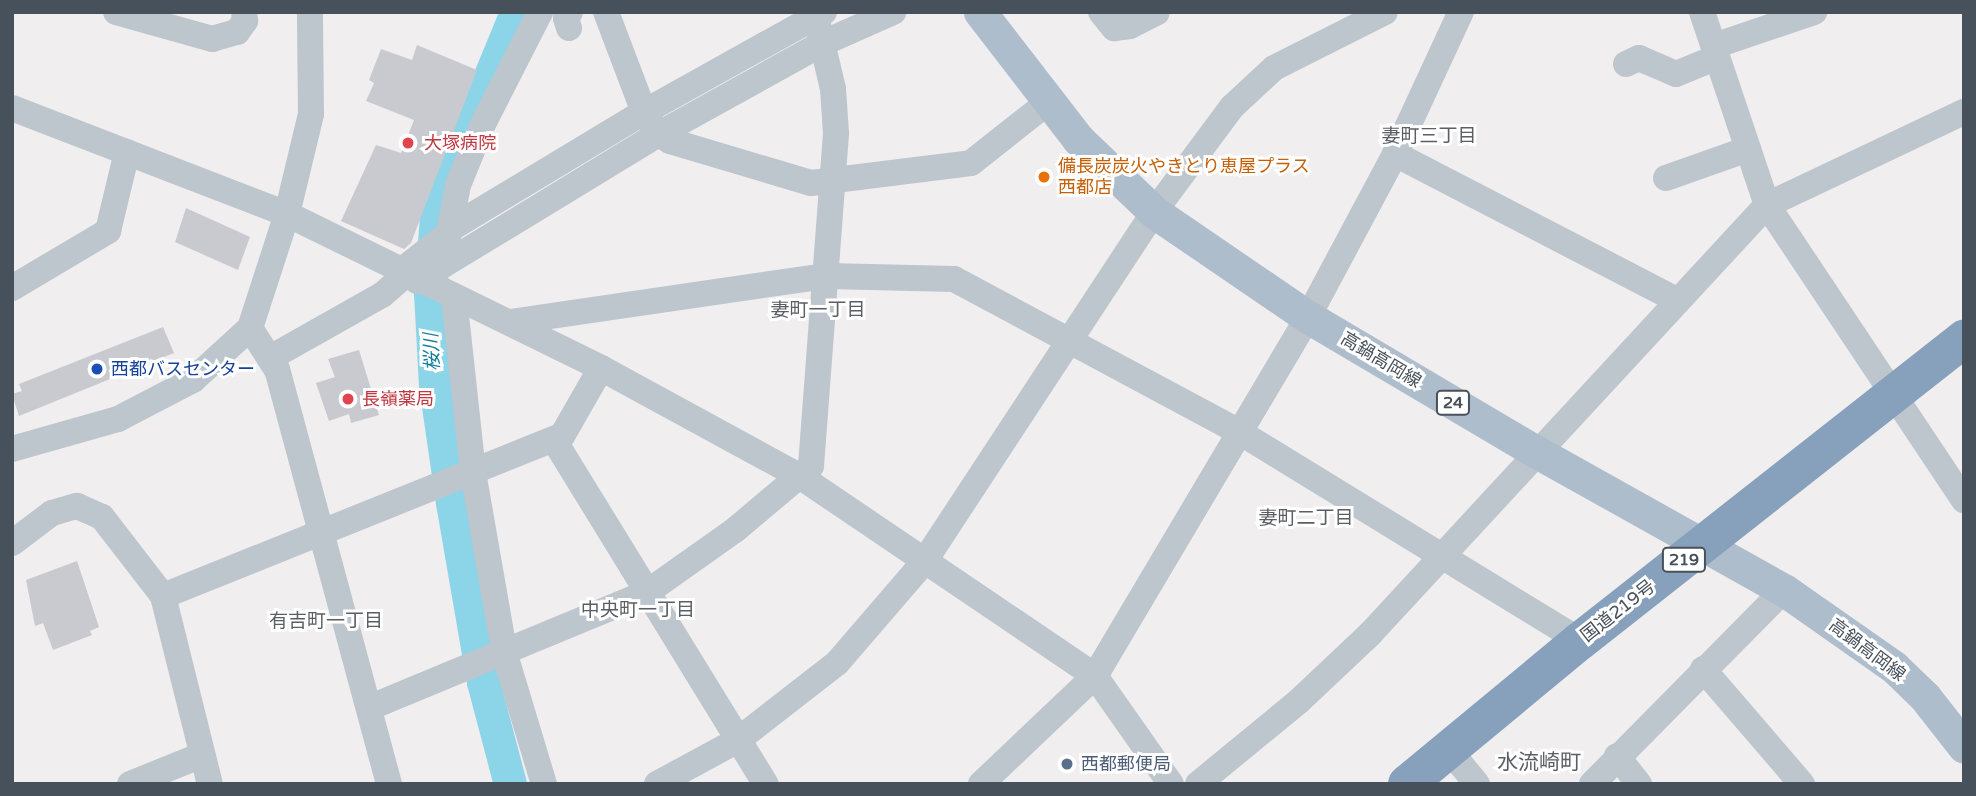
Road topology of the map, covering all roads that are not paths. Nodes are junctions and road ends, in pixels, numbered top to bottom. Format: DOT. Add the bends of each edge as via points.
graph roads {
  1 [pos="116,12"];
  2 [pos="244,12"];
  3 [pos="310,12"];
  4 [pos="540,12"];
  5 [pos="606,12"];
  6 [pos="893,12"];
  7 [pos="980,12"];
  8 [pos="1101,12"];
  9 [pos="1157,12"];
  10 [pos="1385,12"];
  11 [pos="1461,12"];
  12 [pos="1702,12"];
  13 [pos="1814,12"];
  14 [pos="818,13"];
  15 [pos="1352,19"];
  16 [pos="823,43"];
  17 [pos="1716,52"];
  18 [pos="1626,64"];
  19 [pos="1047,103"];
  20 [pos="12,108"];
  21 [pos="1964,111"];
  22 [pos="644,112"];
  23 [pos="659,134"];
  24 [pos="1748,149"];
  25 [pos="127,152"];
  26 [pos="1395,154"];
  27 [pos="1666,178"];
  28 [pos="835,182"];
  29 [pos="1766,205"];
  30 [pos="1154,212"];
  31 [pos="288,214"];
  32 [pos="455,238"];
  33 [pos="415,276"];
  34 [pos="827,276"];
  35 [pos="12,288"];
  36 [pos="451,296"];
  37 [pos="1675,299"];
  38 [pos="1308,317"];
  39 [pos="510,322"];
  40 [pos="250,328"];
  41 [pos="1071,339"];
  42 [pos="1964,339"];
  43 [pos="270,358"];
  44 [pos="601,369"];
  45 [pos="1893,394"];
  46 [pos="1241,433"];
  47 [pos="554,440"];
  48 [pos="12,449"];
  49 [pos="1535,452"];
  50 [pos="469,474"];
  51 [pos="801,477"];
  52 [pos="1964,500"];
  53 [pos="324,534"];
  54 [pos="12,543"];
  55 [pos="1701,546"];
  56 [pos="1443,553"];
  57 [pos="924,562"];
  58 [pos="1784,590"];
  59 [pos="646,593"];
  60 [pos="163,596"];
  61 [pos="1580,641"];
  62 [pos="502,656"];
  63 [pos="1703,669"];
  64 [pos="1095,676"];
  65 [pos="371,708"];
  66 [pos="738,740"];
  67 [pos="1964,747"];
  68 [pos="1448,750"];
  69 [pos="202,755"];
  70 [pos="1617,756"];
  71 [pos="130,784"];
  72 [pos="210,784"];
  73 [pos="390,784"];
  74 [pos="544,784"];
  75 [pos="657,784"];
  76 [pos="766,784"];
  77 [pos="981,784"];
  78 [pos="1171,784"];
  79 [pos="1198,784"];
  80 [pos="1408,784"];
  81 [pos="1477,784"];
  82 [pos="1592,784"];
  83 [pos="1639,784"];
  84 [pos="1802,784"];
  1 -- 2 [label="street" via="212,39 237,32 245,21"];
  3 -- 31 [label="street" via="312,114"];
  4 -- 32 [label="street" via="457,185"];
  5 -- 22 [label="street"];
  6 -- 16 [label="street"];
  7 -- 19 [label="main road, 高鍋高岡線 / 24"];
  8 -- 9 [label="street" via="1114,27 1130,26"];
  10 -- 15 [label="street"];
  11 -- 26 [label="street"];
  12 -- 17 [label="street"];
  13 -- 17 [label="street"];
  14 -- 16 [label="street"];
  14 -- 22 [label="street"];
  15 -- 30 [label="street" via="1274,68 1240,99"];
  16 -- 23 [label="street"];
  16 -- 28 [label="street" via="833,89"];
  17 -- 18 [label="street" via="1676,74 1639,58"];
  17 -- 24 [label="street"];
  19 -- 28 [label="street" via="971,163"];
  19 -- 30 [label="main road, 高鍋高岡線 / 24"];
  20 -- 25 [label="street"];
  21 -- 29 [label="street"];
  22 -- 23 [label="street"];
  22 -- 32 [label="street"];
  23 -- 28 [label="street" via="811,183"];
  23 -- 32 [label="street"];
  24 -- 27 [label="street"];
  24 -- 29 [label="street"];
  25 -- 31 [label="street"];
  25 -- 35 [label="street" via="108,231"];
  26 -- 37 [label="street"];
  26 -- 38 [label="street"];
  28 -- 34 [label="street"];
  29 -- 37 [label="street"];
  29 -- 45 [label="street"];
  30 -- 38 [label="main road, 高鍋高岡線 / 24"];
  30 -- 41 [label="street"];
  31 -- 33 [label="street"];
  31 -- 40 [label="street"];
  32 -- 33 [label="street"];
  33 -- 36 [label="street"];
  33 -- 43 [label="street"];
  34 -- 39 [label="street"];
  34 -- 41 [label="street" via="954,279"];
  34 -- 51 [label="street" via="811,466"];
  36 -- 39 [label="street"];
  36 -- 50 [label="street"];
  37 -- 49 [label="street"];
  38 -- 46 [label="street"];
  38 -- 49 [label="main road, 高鍋高岡線 / 24"];
  39 -- 44 [label="street"];
  40 -- 43 [label="street"];
  40 -- 48 [label="street" via="193,380 118,419"];
  41 -- 46 [label="street"];
  41 -- 57 [label="street"];
  42 -- 45 [label="highway, 国道219号 / 219"];
  43 -- 53 [label="street"];
  44 -- 47 [label="street" via="562,436"];
  44 -- 51 [label="street"];
  45 -- 52 [label="street"];
  45 -- 55 [label="highway, 国道219号 / 219"];
  46 -- 56 [label="street"];
  46 -- 64 [label="street"];
  47 -- 50 [label="street"];
  47 -- 59 [label="street"];
  49 -- 55 [label="main road, 高鍋高岡線 / 24"];
  49 -- 56 [label="street"];
  50 -- 53 [label="street"];
  50 -- 62 [label="street"];
  51 -- 57 [label="street"];
  51 -- 59 [label="street"];
  53 -- 60 [label="street"];
  53 -- 65 [label="street"];
  54 -- 60 [label="street" via="52,513 77,506 102,517"];
  55 -- 58 [label="main road, 高鍋高岡線 / 24"];
  55 -- 61 [label="highway, 国道219号 / 219"];
  56 -- 61 [label="street"];
  56 -- 79 [label="street" via="1370,634 1299,701"];
  57 -- 64 [label="street"];
  57 -- 66 [label="street" via="837,663"];
  58 -- 63 [label="street"];
  58 -- 67 [label="main road, 高鍋高岡線 / 24" via="1894,667 1925,696"];
  59 -- 62 [label="street"];
  59 -- 66 [label="street"];
  60 -- 69 [label="street"];
  61 -- 68 [label="highway, 国道219号 / 219"];
  62 -- 65 [label="street"];
  62 -- 74 [label="street"];
  63 -- 70 [label="street"];
  63 -- 84 [label="street"];
  64 -- 77 [label="street"];
  64 -- 78 [label="street"];
  65 -- 73 [label="street"];
  66 -- 75 [label="street"];
  66 -- 76 [label="street"];
  68 -- 80 [label="highway, 国道219号 / 219"];
  68 -- 81 [label="street"];
  69 -- 71 [label="street"];
  69 -- 72 [label="street"];
  70 -- 82 [label="street"];
  70 -- 83 [label="street"];
}
